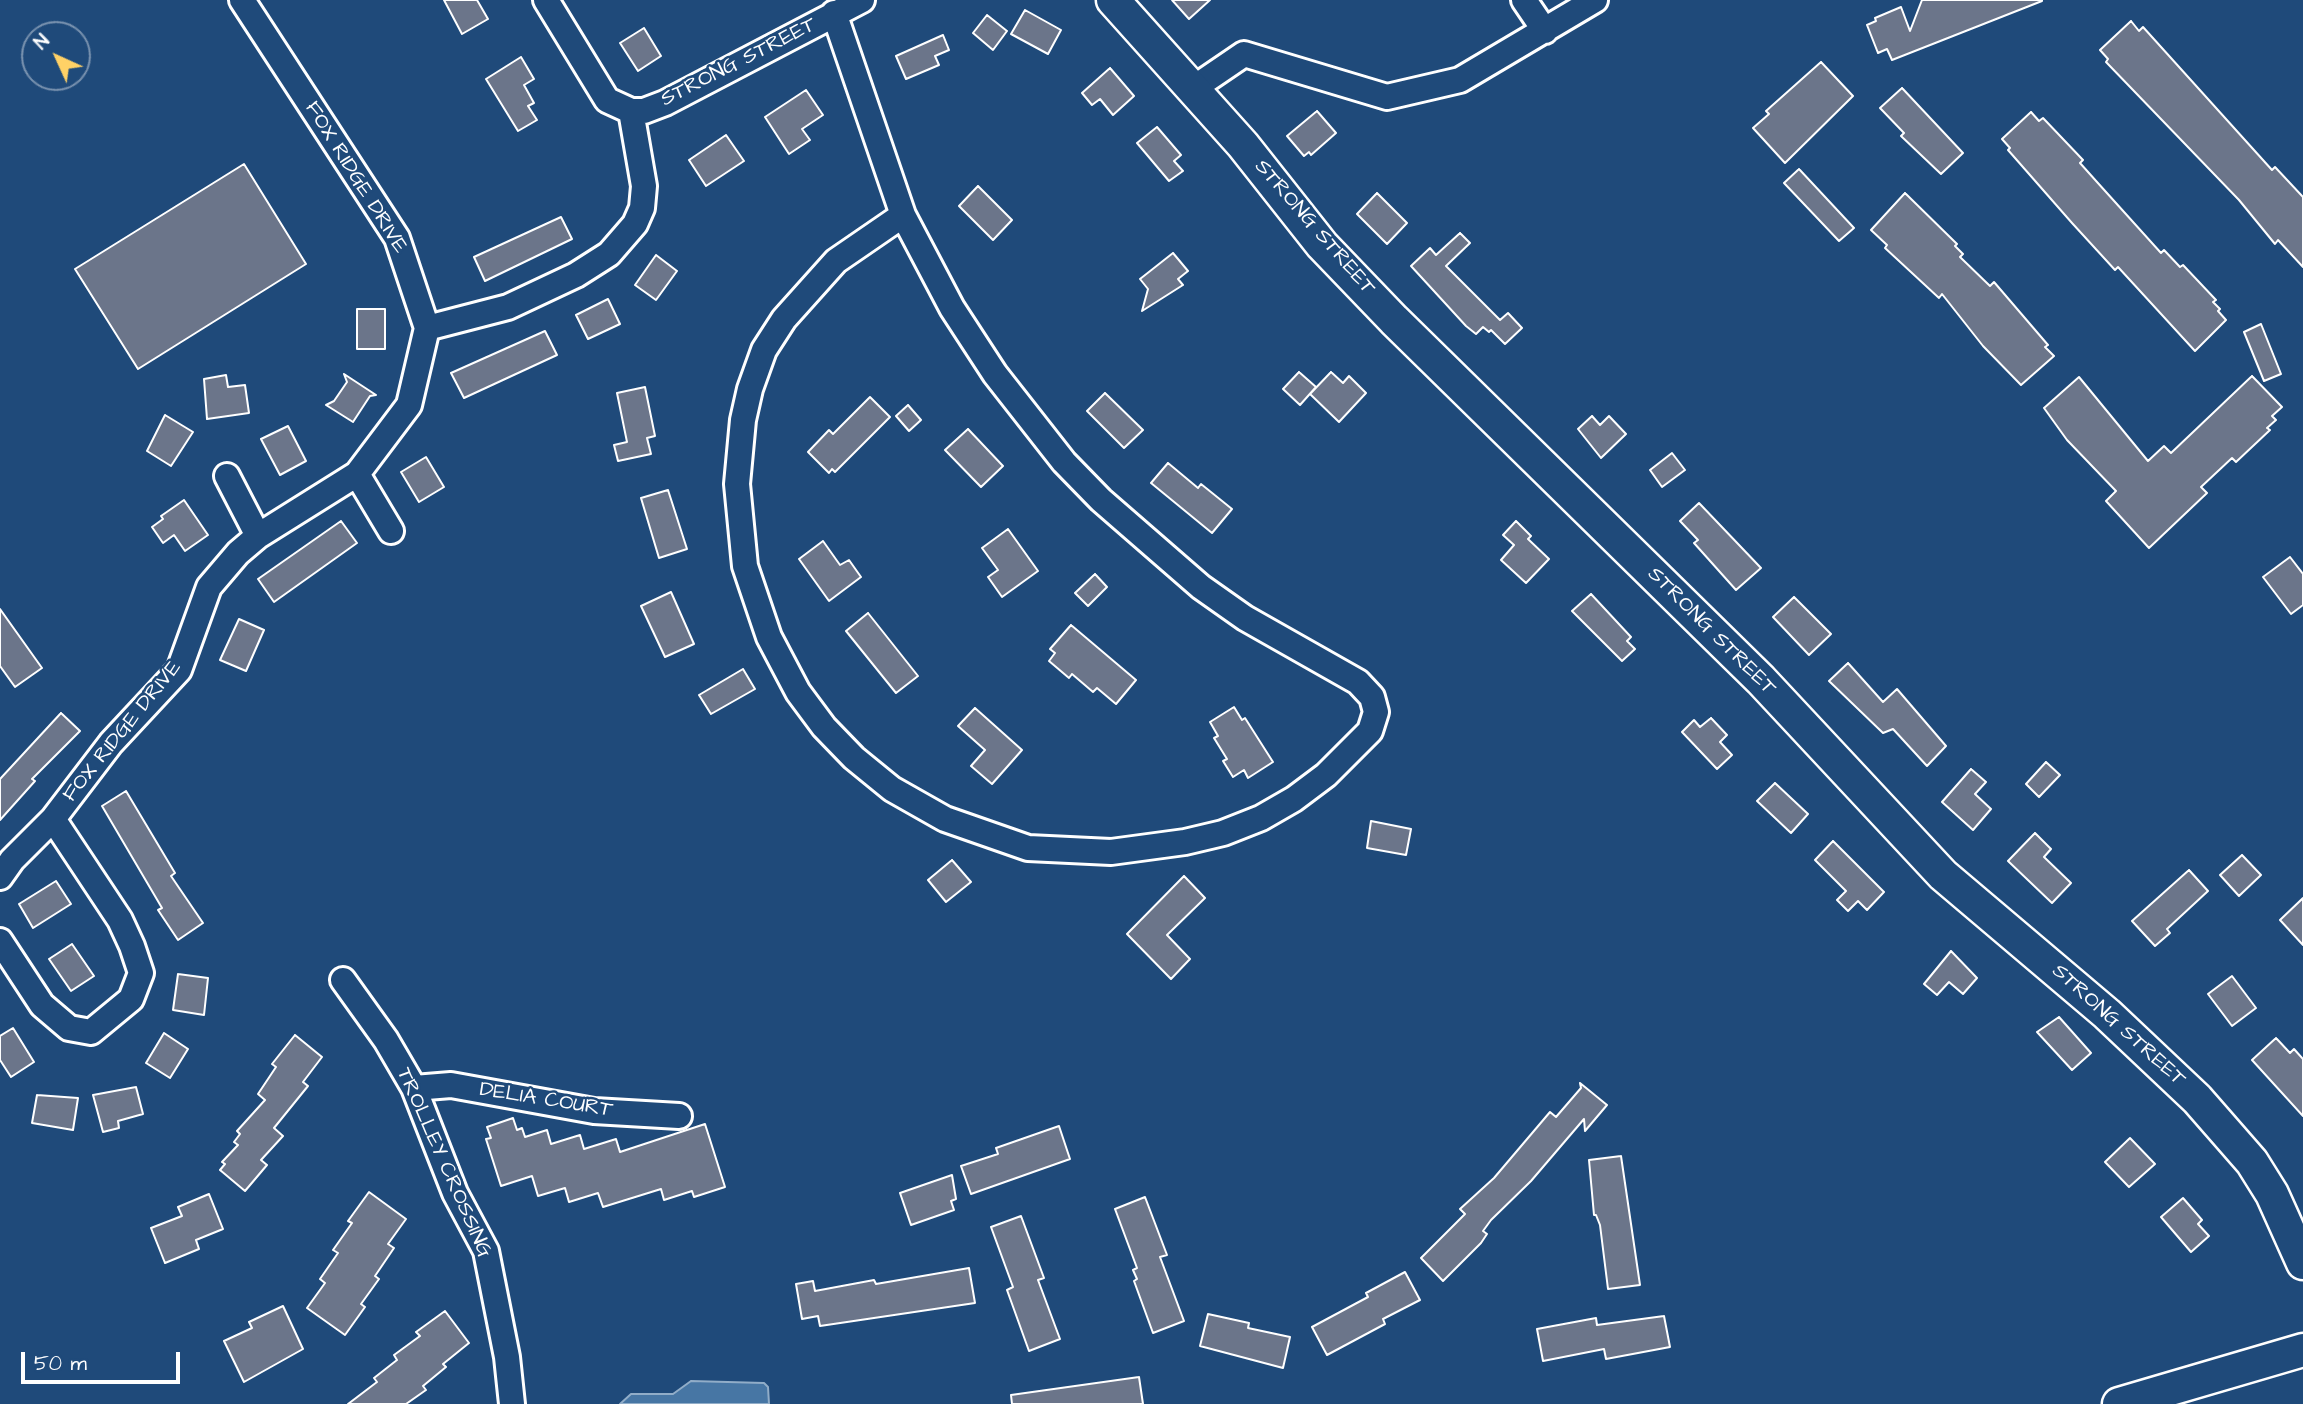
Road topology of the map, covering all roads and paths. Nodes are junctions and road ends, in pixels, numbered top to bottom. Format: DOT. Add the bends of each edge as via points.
graph roads {
  1 [pos="242,0"];
  2 [pos="545,0"];
  3 [pos="1113,0"];
  4 [pos="1524,0"];
  5 [pos="1595,0"];
  6 [pos="850,4"];
  7 [pos="1545,31"];
  8 [pos="1194,88"];
  9 [pos="631,111"];
  10 [pos="903,215"];
  11 [pos="427,328"];
  12 [pos="357,474"];
  13 [pos="228,476"];
  14 [pos="391,531"];
  15 [pos="258,536"];
  16 [pos="53,819"];
  17 [pos="0,877"];
  18 [pos="0,941"];
  19 [pos="343,980"];
  20 [pos="414,1087"];
  21 [pos="679,1116"];
  22 [pos="2303,1263"];
  23 [pos="2303,1350"];
  24 [pos="512,1404"];
  25 [pos="2119,1404"];
  1 -- 11 [label="street, FOX RIDGE DRIVE" via="397,238"];
  2 -- 9 [label="street" via="607,100"];
  3 -- 8 [label="street, STRONG STREET"];
  4 -- 7 [label="street"];
  5 -- 7 [label="street"];
  6 -- 9 [label="street, STRONG STREET" via="666,103"];
  6 -- 10 [label="street"];
  7 -- 8 [label="street" via="1460,80 1387,97 1244,54"];
  8 -- 22 [label="street, STRONG STREET" via="1338,262 1761,680 1915,847 2108,1014 2216,1119 2272,1194"];
  9 -- 11 [label="street" via="644,186 642,208 635,225 609,254 508,307"];
  10 -- 10 [label="street" via="836,261 784,319 764,350 743,420 737,484 745,566 769,637 798,692 846,750 892,789 945,819 1028,848 1111,852 1185,842 1261,818 1294,799 1370,731 1376,712 1372,697 1358,682 1245,618 1201,587 1064,462 995,374 952,307"];
  11 -- 12 [label="street, FOX RIDGE DRIVE" via="409,405"];
  12 -- 14 [label="street"];
  12 -- 15 [label="street, FOX RIDGE DRIVE"];
  13 -- 15 [label="street"];
  15 -- 16 [label="street, FOX RIDGE DRIVE" via="209,587 178,670 111,743"];
  16 -- 17 [label="street, FOX RIDGE DRIVE"];
  16 -- 18 [label="street" via="120,920 132,946 141,973 131,999 90,1032 69,1028 42,1005"];
  19 -- 20 [label="street, TROLLEY CROSSING"];
  20 -- 21 [label="street, DELIA COURT" via="451,1084 594,1111"];
  20 -- 24 [label="street, TROLLEY CROSSING" via="456,1193 486,1251"];
  23 -- 25 [label="street"];
}
